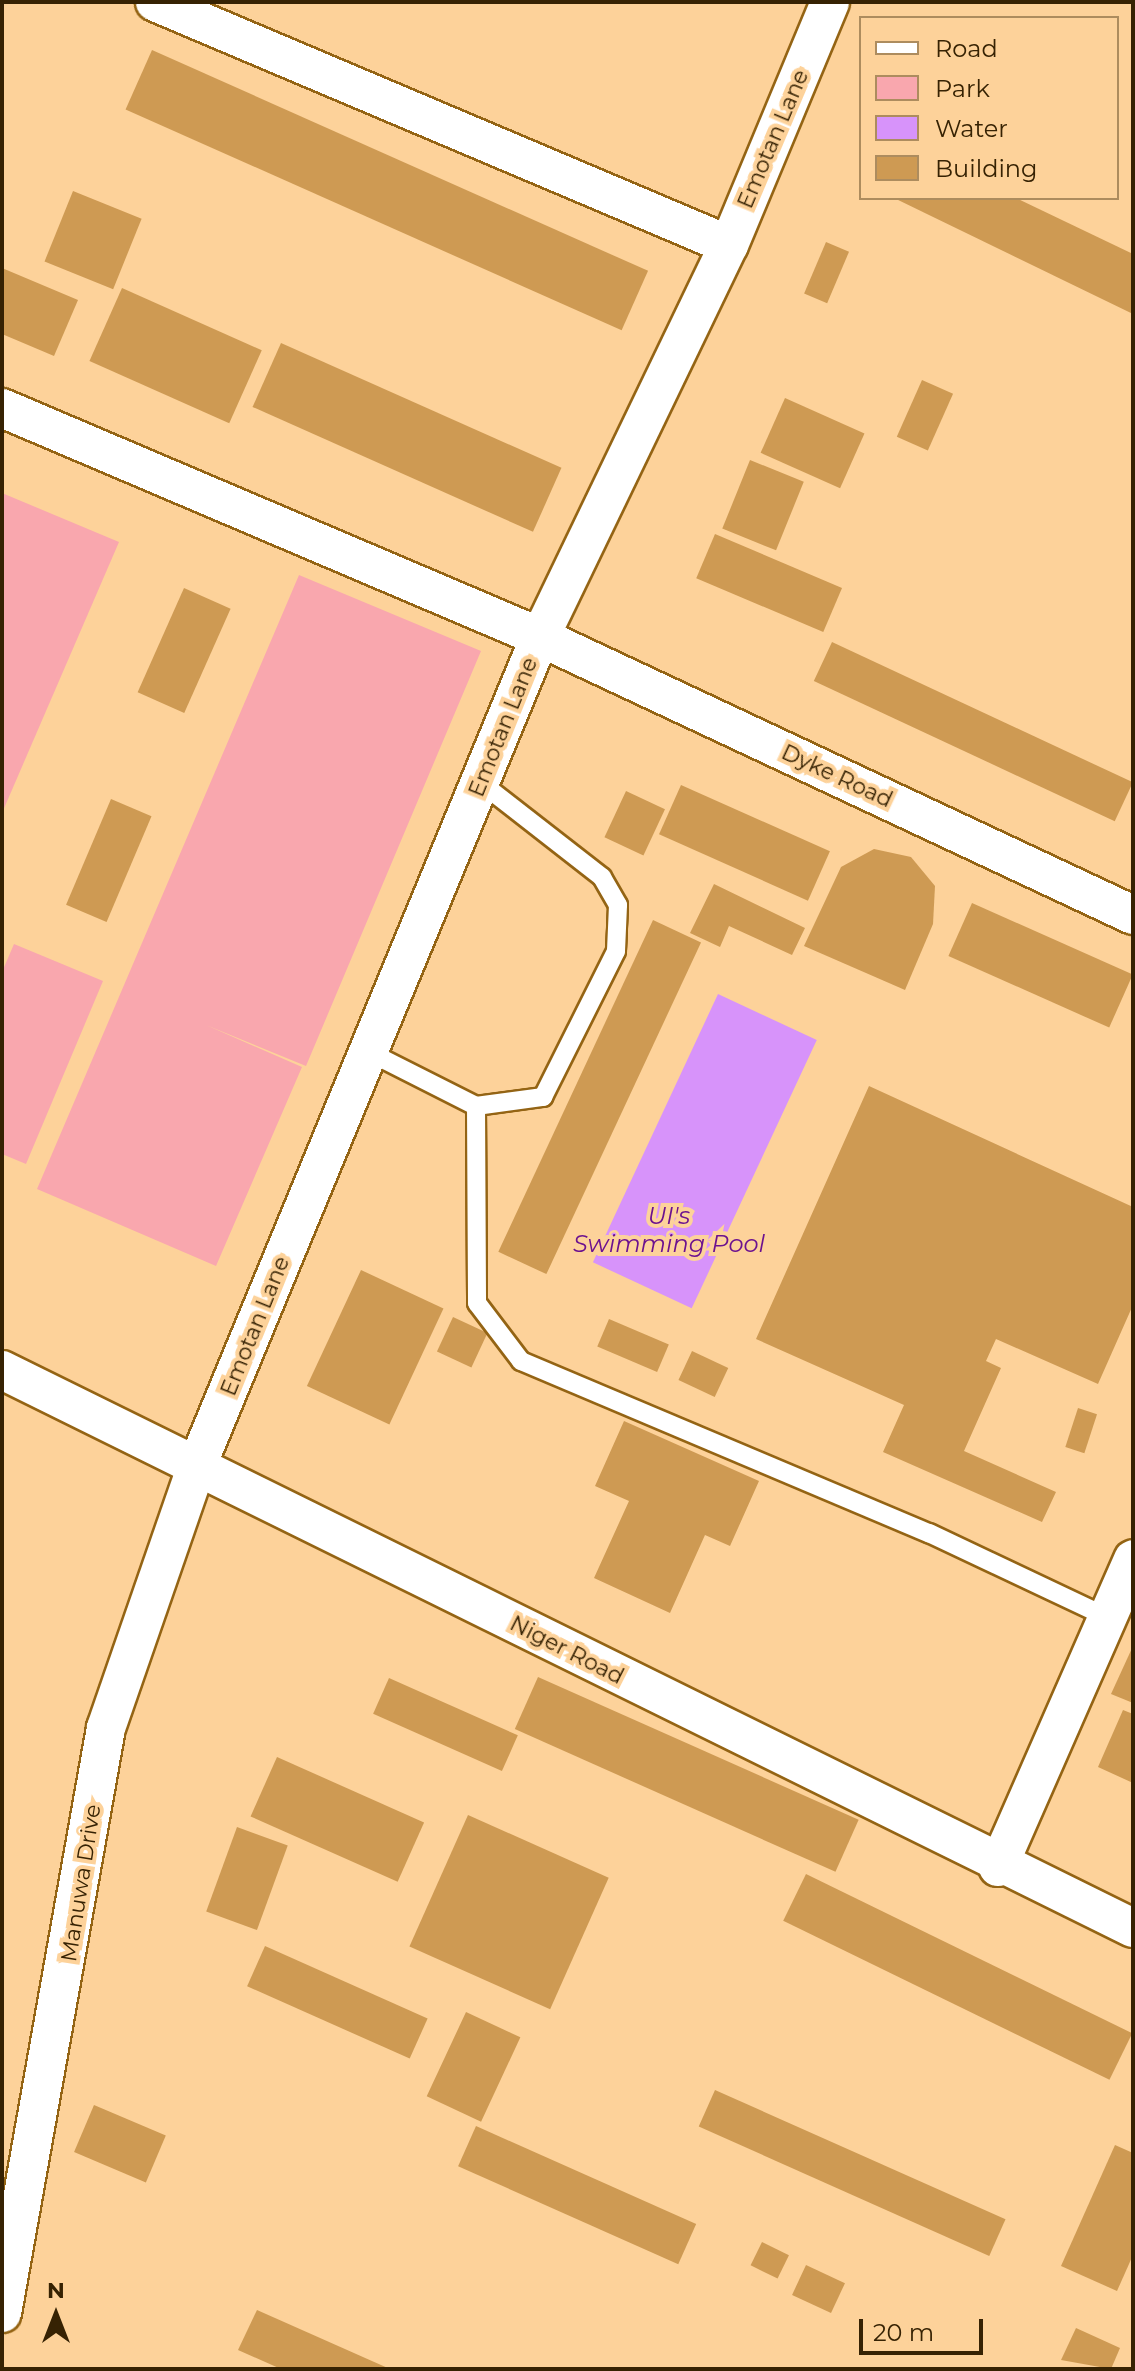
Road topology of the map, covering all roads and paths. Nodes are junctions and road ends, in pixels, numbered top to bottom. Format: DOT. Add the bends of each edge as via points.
graph roads {
  1 [pos="155,2"];
  2 [pos="830,2"];
  3 [pos="729,245"];
  4 [pos="2,408"];
  5 [pos="540,637"];
  6 [pos="480,782"];
  7 [pos="1133,915"];
  8 [pos="369,1052"];
  9 [pos="476,1106"];
  10 [pos="2,1370"];
  11 [pos="198,1463"];
  12 [pos="1133,1559"];
  13 [pos="1107,1617"];
  14 [pos="998,1867"];
  15 [pos="1133,1928"];
  16 [pos="2,2313"];
  1 -- 3 [label="street"];
  2 -- 3 [label="street, Emotan Lane"];
  3 -- 5 [label="street, Emotan Lane"];
  4 -- 5 [label="street, Dyke Road"];
  5 -- 6 [label="street, Emotan Lane"];
  5 -- 7 [label="street, Dyke Road"];
  6 -- 8 [label="street, Emotan Lane"];
  6 -- 9 [label="lane" via="602,877 618,905 616,951 543,1097"];
  8 -- 9 [label="lane"];
  8 -- 11 [label="street, Emotan Lane"];
  9 -- 13 [label="lane" via="477,1303 521,1361 929,1533"];
  10 -- 11 [label="street, Niger Road"];
  11 -- 14 [label="street, Niger Road"];
  11 -- 16 [label="street, Manuwa Drive" via="106,1728"];
  12 -- 13 [label="street"];
  13 -- 14 [label="street"];
  14 -- 15 [label="street, Niger Road"];
}
